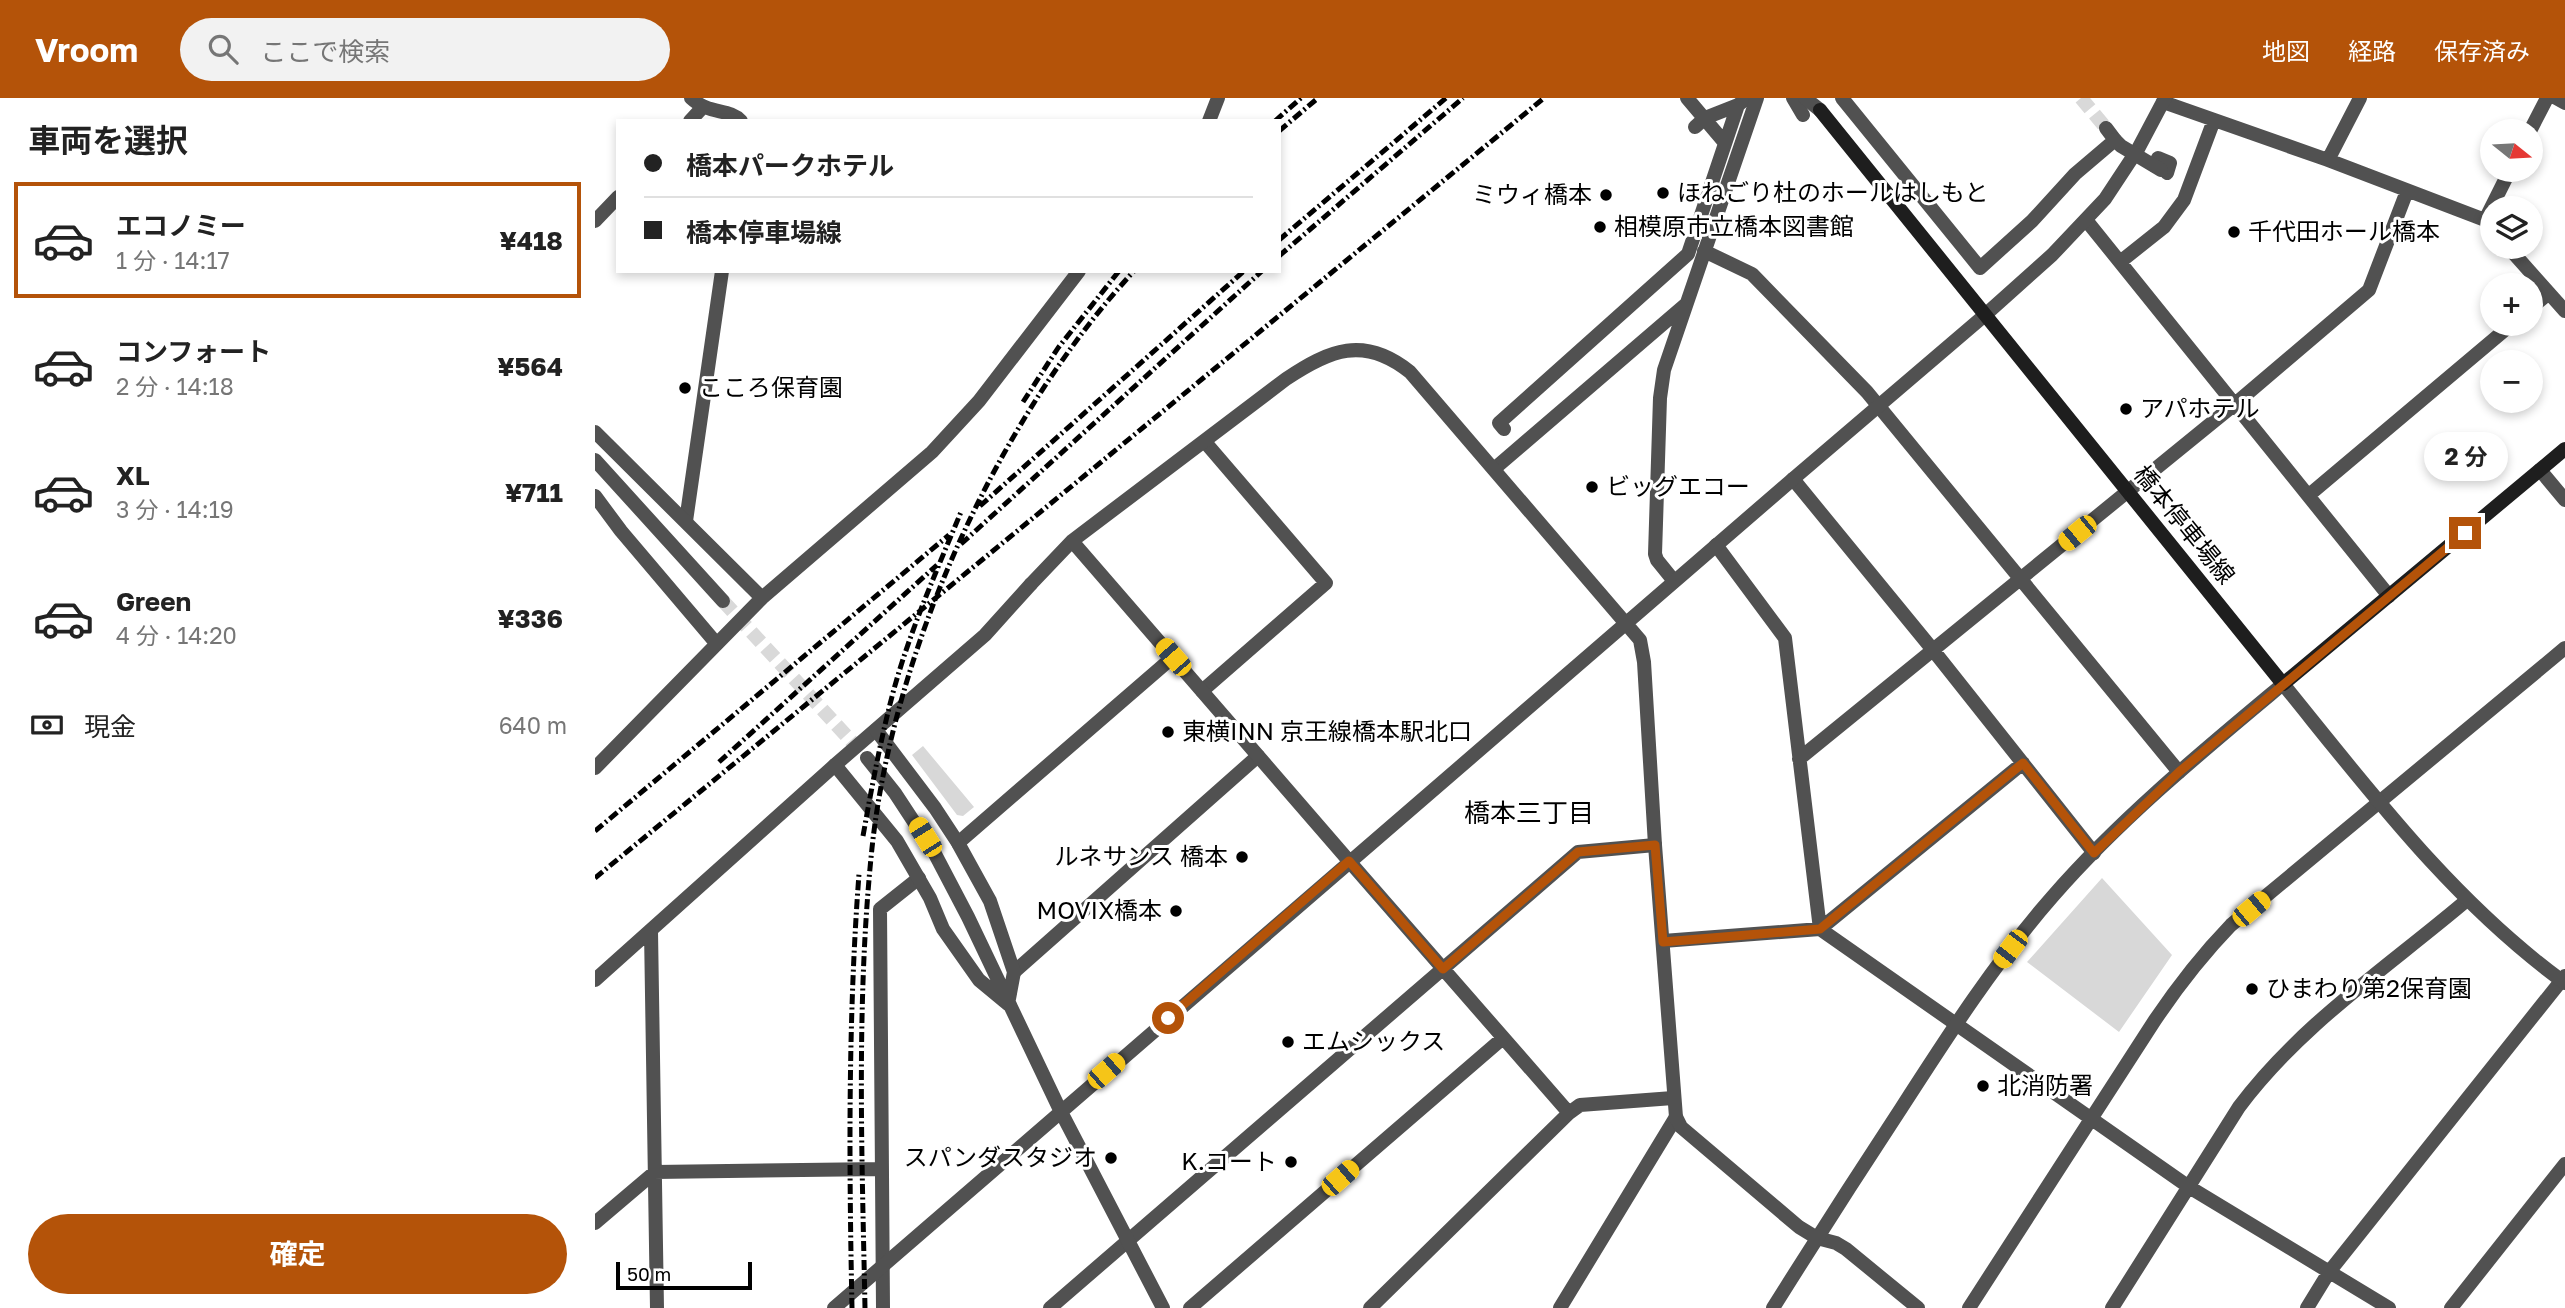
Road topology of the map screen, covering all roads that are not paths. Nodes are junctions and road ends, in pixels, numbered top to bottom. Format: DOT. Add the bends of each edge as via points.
graph roads {
  1 [pos="691,98"];
  2 [pos="1218,98"];
  3 [pos="1687,98"];
  4 [pos="1757,98"];
  5 [pos="1793,98"];
  6 [pos="1805,98"];
  7 [pos="1842,98"];
  8 [pos="2360,98"];
  9 [pos="2547,98"];
  10 [pos="2556,98"];
  11 [pos="2164,100"];
  12 [pos="1742,101"];
  13 [pos="2565,103"];
  14 [pos="1818,104"];
  15 [pos="702,108"];
  16 [pos="1702,109"];
  17 [pos="1803,115"];
  18 [pos="692,119"];
  19 [pos="738,119"];
  20 [pos="1210,119"];
  21 [pos="2536,119"];
  22 [pos="2214,120"];
  23 [pos="2106,128"];
  24 [pos="2115,140"];
  25 [pos="1725,143"];
  26 [pos="2328,160"];
  27 [pos="2163,165"];
  28 [pos="2407,191"];
  29 [pos="616,199"];
  30 [pos="2086,220"];
  31 [pos="595,221"];
  32 [pos="2480,221"];
  33 [pos="1704,251"];
  34 [pos="2519,259"];
  35 [pos="2120,262"];
  36 [pos="722,273"];
  37 [pos="1077,273"];
  38 [pos="2549,293"];
  39 [pos="2543,298"];
  40 [pos="1686,304"];
  41 [pos="2565,311"];
  42 [pos="1985,315"];
  43 [pos="2498,336"];
  44 [pos="2235,404"];
  45 [pos="1880,406"];
  46 [pos="1504,429"];
  47 [pos="595,432"];
  48 [pos="1205,442"];
  49 [pos="2565,449"];
  50 [pos="595,460"];
  51 [pos="1494,469"];
  52 [pos="2540,470"];
  53 [pos="1793,479"];
  54 [pos="2128,492"];
  55 [pos="2309,495"];
  56 [pos="595,496"];
  57 [pos="2565,500"];
  58 [pos="686,521"];
  59 [pos="1072,541"];
  60 [pos="1716,545"];
  61 [pos="2021,579"];
  62 [pos="1674,581"];
  63 [pos="2389,596"];
  64 [pos="762,598"];
  65 [pos="723,601"];
  66 [pos="1626,623"];
  67 [pos="716,643"];
  68 [pos="2565,648"];
  69 [pos="1933,650"];
  70 [pos="1173,657"];
  71 [pos="2283,684"];
  72 [pos="1202,691"];
  73 [pos="876,730"];
  74 [pos="1258,756"];
  75 [pos="867,758"];
  76 [pos="1799,759"];
  77 [pos="2023,763"];
  78 [pos="835,765"];
  79 [pos="595,768"];
  80 [pos="2179,772"];
  81 [pos="2381,803"];
  82 [pos="958,843"];
  83 [pos="1655,845"];
  84 [pos="2094,853"];
  85 [pos="1349,861"];
  86 [pos="919,878"];
  87 [pos="2467,900"];
  88 [pos="1820,929"];
  89 [pos="651,932"];
  90 [pos="1663,942"];
  91 [pos="1443,969"];
  92 [pos="1014,972"];
  93 [pos="595,980"];
  94 [pos="2564,980"];
  95 [pos="1008,1004"];
  96 [pos="1956,1023"];
  97 [pos="1503,1038"];
  98 [pos="1673,1098"];
  99 [pos="1060,1110"];
  100 [pos="1569,1112"];
  101 [pos="1676,1117"];
  102 [pos="2092,1119"];
  103 [pos="2565,1164"];
  104 [pos="882,1169"];
  105 [pos="655,1172"];
  106 [pos="2189,1187"];
  107 [pos="595,1223"];
  108 [pos="1817,1238"];
  109 [pos="1128,1242"];
  110 [pos="883,1266"];
  111 [pos="2329,1272"];
  112 [pos="657,1308"];
  113 [pos="834,1308"];
  114 [pos="883,1308"];
  115 [pos="1050,1308"];
  116 [pos="1163,1308"];
  117 [pos="1190,1308"];
  118 [pos="1370,1308"];
  119 [pos="1560,1308"];
  120 [pos="1773,1308"];
  121 [pos="1918,1308"];
  122 [pos="1969,1308"];
  123 [pos="2112,1308"];
  124 [pos="2307,1308"];
  125 [pos="2389,1308"];
  126 [pos="2451,1308"];
  1 -- 15 [label="street"];
  2 -- 20 [label="street"];
  3 -- 16 [label="street"];
  4 -- 33 [label="street"];
  5 -- 17 [label="street"];
  6 -- 14 [label="street"];
  7 -- 24 [label="street" via="1897,174 1980,268 1990,265 2075,174"];
  8 -- 26 [label="street"];
  9 -- 21 [label="street"];
  10 -- 13 [label="street"];
  11 -- 22 [label="street"];
  11 -- 30 [label="street" via="2131,160"];
  12 -- 16 [label="street"];
  12 -- 25 [label="street"];
  14 -- 42 [label="main road, 橋本停車場線"];
  15 -- 18 [label="street"];
  15 -- 19 [label="street"];
  16 -- 25 [label="street"];
  22 -- 26 [label="street"];
  22 -- 35 [label="street" via="2184,200 2164,227"];
  23 -- 24 [label="street"];
  24 -- 27 [label="street, bridge"];
  25 -- 46 [label="street" via="1688,254 1499,423"];
  26 -- 28 [label="street"];
  28 -- 32 [label="street"];
  28 -- 44 [label="street" via="2369,290"];
  29 -- 31 [label="street"];
  30 -- 35 [label="street"];
  30 -- 42 [label="street"];
  33 -- 40 [label="street"];
  33 -- 45 [label="street" via="1752,274"];
  34 -- 38 [label="street"];
  35 -- 44 [label="street"];
  36 -- 58 [label="street"];
  37 -- 64 [label="street" via="979,401 932,452"];
  38 -- 39 [label="street"];
  38 -- 41 [label="street"];
  40 -- 51 [label="street"];
  40 -- 62 [label="street" via="1664,370 1660,398 1655,554"];
  42 -- 45 [label="street"];
  42 -- 54 [label="main road, 橋本停車場線"];
  43 -- 55 [label="street"];
  44 -- 54 [label="street"];
  44 -- 55 [label="street"];
  45 -- 53 [label="street"];
  45 -- 61 [label="street"];
  47 -- 58 [label="street"];
  48 -- 51 [label="street" via="1314,360 1358,349 1386,357 1410,372"];
  48 -- 59 [label="street"];
  48 -- 72 [label="street" via="1326,583"];
  49 -- 52 [label="main road"];
  50 -- 65 [label="street"];
  51 -- 66 [label="street"];
  52 -- 57 [label="street"];
  52 -- 63 [label="main road"];
  53 -- 60 [label="street"];
  53 -- 69 [label="street"];
  54 -- 61 [label="street"];
  54 -- 71 [label="main road, 橋本停車場線"];
  55 -- 63 [label="street"];
  56 -- 67 [label="street"];
  58 -- 64 [label="street"];
  59 -- 70 [label="street"];
  59 -- 73 [label="street" via="985,635"];
  60 -- 62 [label="street"];
  60 -- 76 [label="street" via="1785,638"];
  61 -- 69 [label="street"];
  61 -- 80 [label="street"];
  62 -- 66 [label="street"];
  63 -- 71 [label="main road"];
  64 -- 67 [label="street"];
  66 -- 83 [label="street" via="1640,640 1644,662"];
  66 -- 85 [label="street"];
  67 -- 79 [label="street"];
  68 -- 81 [label="street"];
  69 -- 76 [label="street"];
  69 -- 77 [label="street"];
  70 -- 72 [label="street"];
  70 -- 82 [label="street"];
  71 -- 80 [label="street"];
  71 -- 81 [label="street"];
  72 -- 74 [label="street"];
  73 -- 78 [label="street"];
  73 -- 82 [label="street"];
  74 -- 85 [label="street"];
  74 -- 92 [label="street"];
  75 -- 95 [label="street" via="935,854"];
  76 -- 88 [label="street"];
  77 -- 84 [label="street"];
  77 -- 88 [label="street"];
  78 -- 86 [label="street" via="897,841"];
  78 -- 89 [label="street"];
  80 -- 84 [label="street"];
  81 -- 87 [label="street"];
  81 -- 102 [label="street" via="2231,925 2207,950 2159,1012"];
  82 -- 92 [label="street" via="990,901"];
  83 -- 90 [label="street"];
  83 -- 91 [label="street" via="1578,852"];
  84 -- 96 [label="street" via="2022,933"];
  85 -- 91 [label="street"];
  85 -- 99 [label="street"];
  86 -- 95 [label="street" via="943,929 979,980"];
  86 -- 104 [label="street" via="880,909"];
  87 -- 94 [label="street"];
  87 -- 106 [label="street" via="2288,1049 2239,1107"];
  88 -- 90 [label="street"];
  88 -- 96 [label="street"];
  89 -- 93 [label="street"];
  89 -- 105 [label="street"];
  90 -- 98 [label="street"];
  91 -- 97 [label="street"];
  91 -- 109 [label="street"];
  92 -- 95 [label="street"];
  94 -- 111 [label="street"];
  95 -- 99 [label="street"];
  96 -- 102 [label="street"];
  96 -- 108 [label="street"];
  97 -- 100 [label="street"];
  97 -- 117 [label="street"];
  98 -- 100 [label="street" via="1580,1105"];
  98 -- 101 [label="street"];
  99 -- 109 [label="street"];
  99 -- 110 [label="street"];
  100 -- 118 [label="street"];
  101 -- 108 [label="street" via="1681,1127"];
  101 -- 119 [label="street"];
  102 -- 106 [label="street"];
  102 -- 122 [label="street"];
  103 -- 126 [label="street"];
  104 -- 105 [label="street"];
  104 -- 110 [label="street"];
  105 -- 107 [label="street"];
  105 -- 112 [label="street"];
  106 -- 111 [label="street"];
  106 -- 123 [label="street"];
  108 -- 120 [label="street"];
  108 -- 121 [label="street" via="1846,1249"];
  109 -- 115 [label="street"];
  109 -- 116 [label="street"];
  110 -- 113 [label="street"];
  110 -- 114 [label="street"];
  111 -- 124 [label="street"];
  111 -- 125 [label="street"];
}
